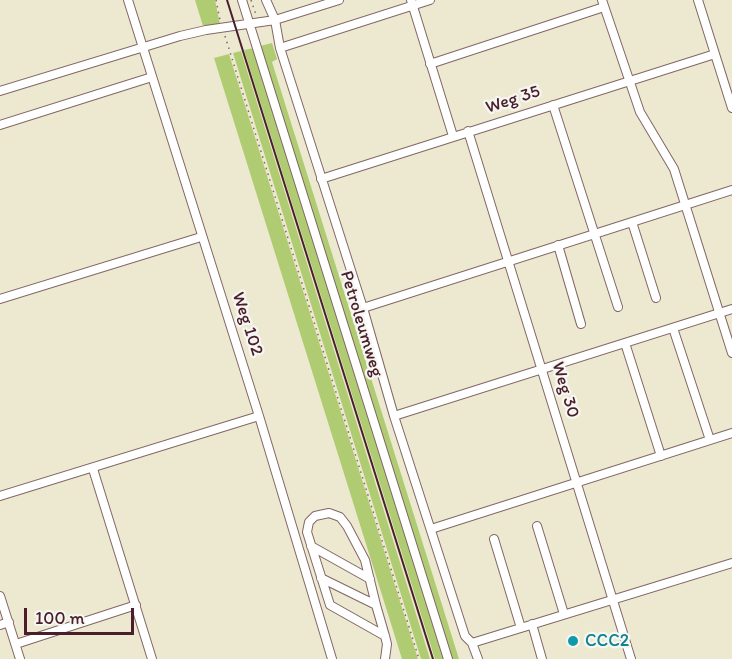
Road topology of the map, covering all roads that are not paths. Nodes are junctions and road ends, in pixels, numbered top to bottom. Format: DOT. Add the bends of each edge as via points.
graph roads {
  1 [pos="128,0"];
  2 [pos="242,0"];
  3 [pos="266,0"];
  4 [pos="339,0"];
  5 [pos="430,0"];
  6 [pos="698,0"];
  7 [pos="412,3"];
  8 [pos="603,4"];
  9 [pos="272,20"];
  10 [pos="250,23"];
  11 [pos="143,47"];
  12 [pos="280,48"];
  13 [pos="715,54"];
  14 [pos="430,64"];
  15 [pos="152,77"];
  16 [pos="629,80"];
  17 [pos="0,91"];
  18 [pos="553,105"];
  19 [pos="732,108"];
  20 [pos="0,125"];
  21 [pos="468,132"];
  22 [pos="453,136"];
  23 [pos="321,179"];
  24 [pos="732,190"];
  25 [pos="686,204"];
  26 [pos="632,222"];
  27 [pos="595,234"];
  28 [pos="201,237"];
  29 [pos="558,245"];
  30 [pos="508,261"];
  31 [pos="656,298"];
  32 [pos="0,299"];
  33 [pos="618,307"];
  34 [pos="363,308"];
  35 [pos="732,309"];
  36 [pos="719,313"];
  37 [pos="581,324"];
  38 [pos="673,328"];
  39 [pos="625,343"];
  40 [pos="732,353"];
  41 [pos="542,369"];
  42 [pos="259,416"];
  43 [pos="394,416"];
  44 [pos="732,434"];
  45 [pos="710,440"];
  46 [pos="661,456"];
  47 [pos="93,469"];
  48 [pos="577,483"];
  49 [pos="0,496"];
  50 [pos="537,526"];
  51 [pos="431,529"];
  52 [pos="494,539"];
  53 [pos="311,546"];
  54 [pos="732,563"];
  55 [pos="321,578"];
  56 [pos="370,579"];
  57 [pos="0,596"];
  58 [pos="613,600"];
  59 [pos="376,605"];
  60 [pos="136,606"];
  61 [pos="564,614"];
  62 [pos="4,623"];
  63 [pos="532,624"];
  64 [pos="521,628"];
  65 [pos="385,636"];
  66 [pos="472,643"];
  67 [pos="16,644"];
  68 [pos="20,659"];
  69 [pos="152,659"];
  70 [pos="332,659"];
  71 [pos="385,659"];
  72 [pos="448,659"];
  73 [pos="478,659"];
  74 [pos="542,659"];
  75 [pos="631,659"];
  1 -- 11 [label="street, Weg 102"];
  2 -- 10 [label="street, Petroleumweg"];
  3 -- 9 [label="street"];
  4 -- 9 [label="street"];
  5 -- 7 [label="street"];
  6 -- 13 [label="street"];
  7 -- 12 [label="street"];
  7 -- 14 [label="street"];
  8 -- 14 [label="street"];
  8 -- 16 [label="street"];
  9 -- 10 [label="street"];
  9 -- 12 [label="street"];
  10 -- 11 [label="street"];
  10 -- 72 [label="street, Petroleumweg"];
  11 -- 15 [label="street, Weg 102"];
  11 -- 17 [label="street"];
  12 -- 23 [label="street"];
  13 -- 16 [label="street, Weg 35"];
  13 -- 19 [label="street"];
  14 -- 22 [label="street"];
  15 -- 20 [label="street"];
  15 -- 28 [label="street, Weg 102"];
  16 -- 18 [label="street, Weg 35"];
  16 -- 25 [label="street" via="640,112 674,169"];
  18 -- 21 [label="street, Weg 35"];
  18 -- 27 [label="street"];
  21 -- 22 [label="street, Weg 35"];
  21 -- 30 [label="street, Weg 30"];
  22 -- 23 [label="street, Weg 35"];
  23 -- 34 [label="street"];
  24 -- 25 [label="street"];
  25 -- 26 [label="street"];
  25 -- 36 [label="street"];
  26 -- 27 [label="street"];
  26 -- 31 [label="street"];
  27 -- 29 [label="street"];
  27 -- 33 [label="street"];
  28 -- 32 [label="street"];
  28 -- 42 [label="street, Weg 102"];
  29 -- 30 [label="street"];
  29 -- 37 [label="street"];
  30 -- 34 [label="street"];
  30 -- 41 [label="street, Weg 30"];
  34 -- 43 [label="street"];
  35 -- 36 [label="street"];
  36 -- 38 [label="street"];
  36 -- 40 [label="street"];
  38 -- 39 [label="street"];
  38 -- 45 [label="street"];
  39 -- 41 [label="street"];
  39 -- 46 [label="street"];
  41 -- 43 [label="street"];
  41 -- 48 [label="street, Weg 30"];
  42 -- 47 [label="street"];
  42 -- 70 [label="street, Weg 102"];
  43 -- 51 [label="street"];
  44 -- 45 [label="street"];
  45 -- 46 [label="street"];
  46 -- 48 [label="street"];
  47 -- 49 [label="street"];
  47 -- 60 [label="street"];
  48 -- 51 [label="street"];
  48 -- 58 [label="street, Weg 30"];
  50 -- 61 [label="street"];
  51 -- 66 [label="street" via="465,636"];
  52 -- 64 [label="street"];
  53 -- 55 [label="street"];
  53 -- 56 [label="street"];
  53 -- 56 [label="street" via="309,522 319,514 336,515 347,526"];
  54 -- 58 [label="street"];
  55 -- 59 [label="street"];
  55 -- 65 [label="street" via="332,607"];
  56 -- 59 [label="street"];
  57 -- 62 [label="street"];
  58 -- 61 [label="street"];
  58 -- 75 [label="street, Weg 30"];
  59 -- 65 [label="street"];
  60 -- 67 [label="street"];
  60 -- 69 [label="street"];
  61 -- 63 [label="street"];
  62 -- 67 [label="street"];
  63 -- 64 [label="street"];
  63 -- 74 [label="street"];
  64 -- 66 [label="street"];
  65 -- 71 [label="street"];
  66 -- 73 [label="street"];
  67 -- 68 [label="street"];
}
